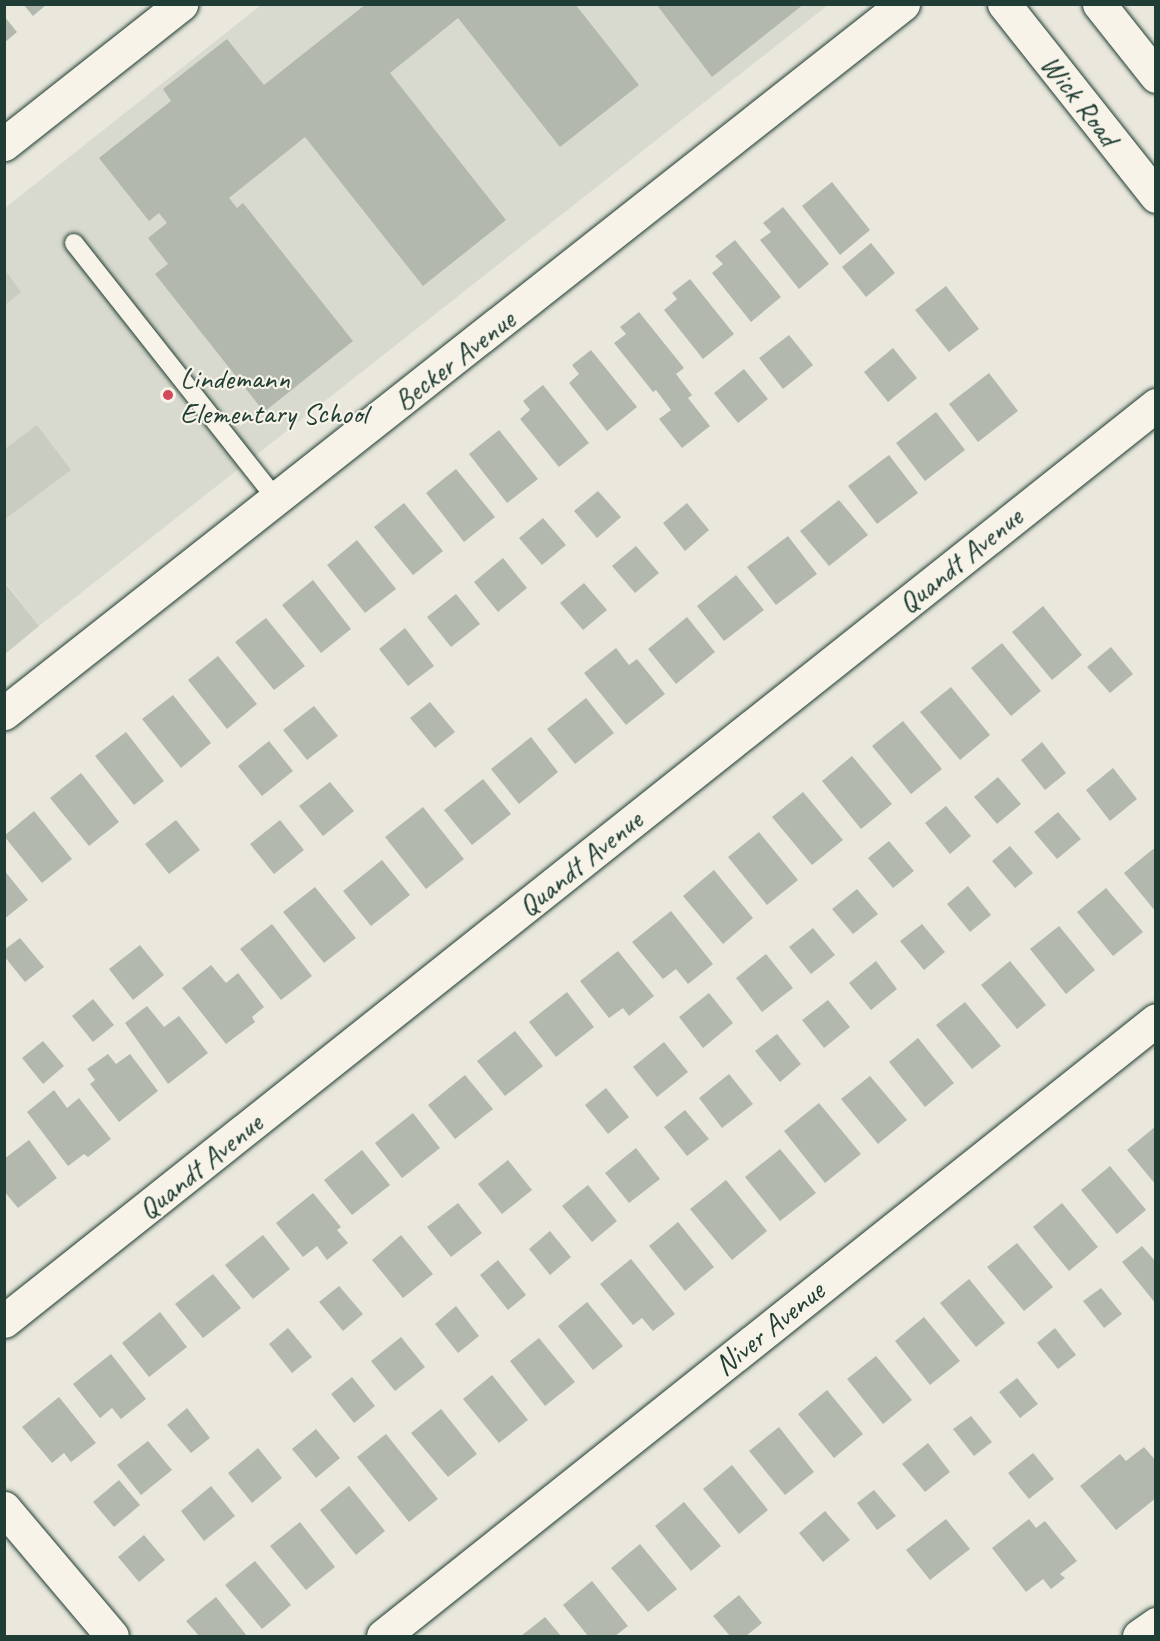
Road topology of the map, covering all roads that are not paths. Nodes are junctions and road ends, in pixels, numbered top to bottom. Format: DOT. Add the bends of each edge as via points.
graph roads {
  1 [pos="181,4"];
  2 [pos="903,4"];
  3 [pos="1004,4"];
  4 [pos="1099,4"];
  5 [pos="1155,76"];
  6 [pos="4,144"];
  7 [pos="1155,196"];
  8 [pos="74,243"];
  9 [pos="1155,405"];
  10 [pos="277,500"];
  11 [pos="4,713"];
  12 [pos="1155,1020"];
  13 [pos="4,1321"];
  14 [pos="4,1508"];
  15 [pos="1155,1624"];
  16 [pos="112,1636"];
  17 [pos="383,1636"];
  18 [pos="1139,1636"];
  1 -- 6 [label="street"];
  2 -- 10 [label="street, Becker Avenue"];
  3 -- 7 [label="street, Wick Road"];
  4 -- 5 [label="street"];
  8 -- 10 [label="lane"];
  9 -- 13 [label="street, Quandt Avenue"];
  10 -- 11 [label="street, Becker Avenue"];
  12 -- 17 [label="street, Niver Avenue"];
  14 -- 16 [label="street"];
  15 -- 18 [label="street"];
}
